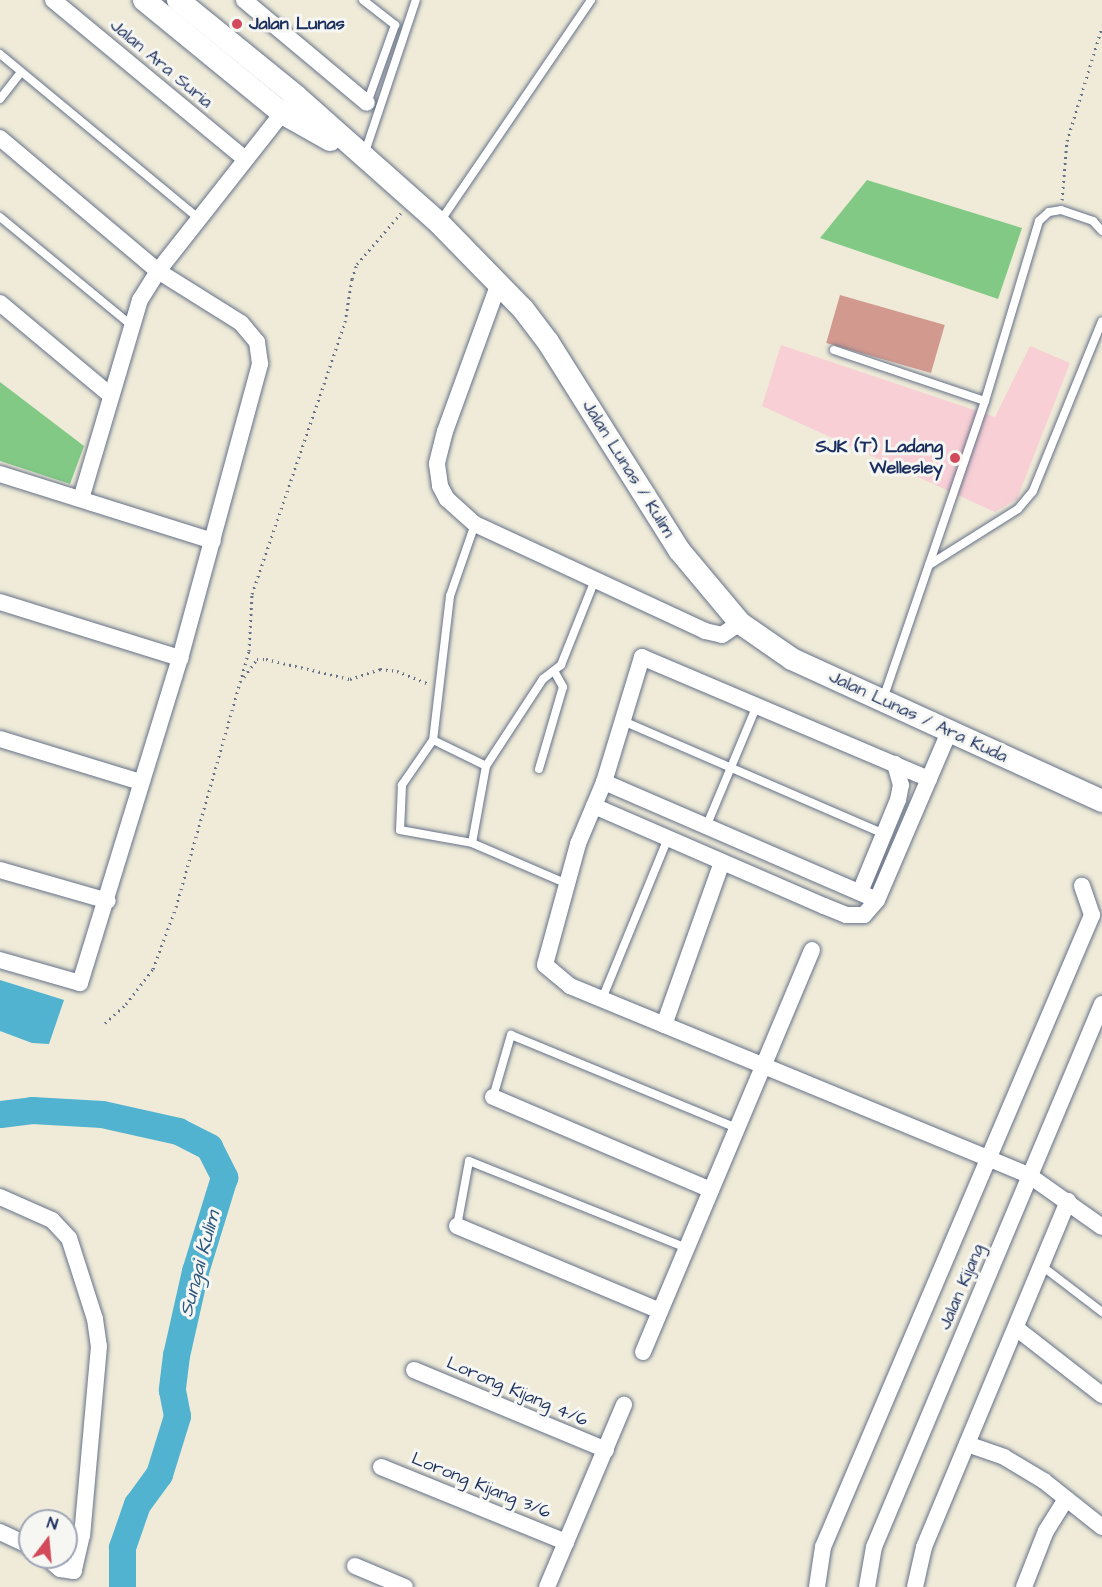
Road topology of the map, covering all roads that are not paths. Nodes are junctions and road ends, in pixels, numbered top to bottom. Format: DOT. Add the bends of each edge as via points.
graph roads {
  1 [pos="53,0"];
  2 [pos="144,0"];
  3 [pos="178,0"];
  4 [pos="363,0"];
  5 [pos="416,0"];
  6 [pos="591,0"];
  7 [pos="253,3"];
  8 [pos="0,54"];
  9 [pos="21,72"];
  10 [pos="0,99"];
  11 [pos="367,103"];
  12 [pos="289,105"];
  13 [pos="0,138"];
  14 [pos="244,158"];
  15 [pos="362,159"];
  16 [pos="0,217"];
  17 [pos="198,218"];
  18 [pos="439,223"];
  19 [pos="1102,231"];
  20 [pos="158,271"];
  21 [pos="499,283"];
  22 [pos="0,303"];
  23 [pos="1102,321"];
  24 [pos="132,326"];
  25 [pos="834,350"];
  26 [pos="110,395"];
  27 [pos="985,401"];
  28 [pos="0,474"];
  29 [pos="81,500"];
  30 [pos="475,524"];
  31 [pos="213,541"];
  32 [pos="929,565"];
  33 [pos="595,580"];
  34 [pos="0,602"];
  35 [pos="740,623"];
  36 [pos="180,658"];
  37 [pos="554,671"];
  38 [pos="882,702"];
  39 [pos="757,705"];
  40 [pos="623,721"];
  41 [pos="949,732"];
  42 [pos="0,739"];
  43 [pos="434,740"];
  44 [pos="895,764"];
  45 [pos="486,766"];
  46 [pos="731,768"];
  47 [pos="539,769"];
  48 [pos="929,779"];
  49 [pos="141,782"];
  50 [pos="604,783"];
  51 [pos="1076,789"];
  52 [pos="1102,801"];
  53 [pos="594,806"];
  54 [pos="1102,811"];
  55 [pos="706,826"];
  56 [pos="884,834"];
  57 [pos="668,838"];
  58 [pos="472,843"];
  59 [pos="722,862"];
  60 [pos="0,870"];
  61 [pos="565,883"];
  62 [pos="1082,886"];
  63 [pos="860,892"];
  64 [pos="877,900"];
  65 [pos="108,901"];
  66 [pos="812,950"];
  67 [pos="0,960"];
  68 [pos="602,999"];
  69 [pos="1102,1004"];
  70 [pos="664,1025"];
  71 [pos="763,1066"];
  72 [pos="493,1097"];
  73 [pos="737,1128"];
  74 [pos="988,1159"];
  75 [pos="1030,1176"];
  76 [pos="711,1190"];
  77 [pos="0,1197"];
  78 [pos="1068,1201"];
  79 [pos="457,1226"];
  80 [pos="1102,1227"];
  81 [pos="687,1248"];
  82 [pos="1041,1266"];
  83 [pos="660,1311"];
  84 [pos="1102,1312"];
  85 [pos="1016,1328"];
  86 [pos="643,1352"];
  87 [pos="414,1370"];
  88 [pos="1102,1395"];
  89 [pos="624,1405"];
  90 [pos="967,1444"];
  91 [pos="606,1450"];
  92 [pos="381,1467"];
  93 [pos="1066,1499"];
  94 [pos="1102,1527"];
  95 [pos="0,1532"];
  96 [pos="18,1540"];
  97 [pos="566,1542"];
  98 [pos="78,1553"];
  99 [pos="355,1566"];
  100 [pos="60,1569"];
  101 [pos="74,1569"];
  102 [pos="405,1587"];
  103 [pos="547,1587"];
  104 [pos="818,1587"];
  105 [pos="867,1587"];
  106 [pos="915,1587"];
  107 [pos="1024,1587"];
  1 -- 14 [label="street, Jalan Ara Suria"];
  2 -- 12 [label="main road"];
  3 -- 12 [label="main road"];
  4 -- 11 [label="lane" via="395,25"];
  5 -- 15 [label="lane"];
  6 -- 18 [label="lane"];
  7 -- 11 [label="street"];
  8 -- 9 [label="lane"];
  9 -- 10 [label="lane"];
  9 -- 17 [label="lane"];
  12 -- 14 [label="street"];
  12 -- 15 [label="main road"];
  13 -- 20 [label="street"];
  14 -- 17 [label="street"];
  15 -- 18 [label="main road"];
  16 -- 24 [label="lane"];
  17 -- 20 [label="street"];
  18 -- 21 [label="main road"];
  19 -- 27 [label="lane" via="1093,221 1061,210 1049,212 1039,220"];
  20 -- 24 [label="street"];
  20 -- 31 [label="street" via="241,323 256,342 260,364"];
  21 -- 30 [label="street" via="445,431 438,464 440,486 447,499"];
  21 -- 35 [label="main road, Jalan Lunas / Kulim" via="548,342 679,550"];
  22 -- 26 [label="street"];
  23 -- 32 [label="lane" via="1033,491 1018,508"];
  24 -- 26 [label="street"];
  25 -- 27 [label="lane"];
  26 -- 29 [label="street"];
  27 -- 32 [label="lane"];
  28 -- 29 [label="street"];
  29 -- 31 [label="street"];
  30 -- 33 [label="street"];
  30 -- 43 [label="lane" via="450,596"];
  31 -- 36 [label="street"];
  32 -- 38 [label="lane"];
  33 -- 35 [label="street" via="705,631 722,635"];
  33 -- 37 [label="lane" via="561,665"];
  34 -- 36 [label="street"];
  35 -- 38 [label="main road, Jalan Lunas / Ara Kuda" via="792,659"];
  36 -- 49 [label="street"];
  37 -- 45 [label="lane" via="543,679"];
  37 -- 47 [label="lane" via="563,687"];
  38 -- 41 [label="main road, Jalan Lunas / Ara Kuda"];
  39 -- 40 [label="street" via="642,657"];
  39 -- 44 [label="street"];
  39 -- 46 [label="lane"];
  40 -- 46 [label="lane"];
  40 -- 50 [label="street"];
  41 -- 48 [label="street"];
  41 -- 51 [label="main road, Jalan Lunas / Ara Kuda"];
  42 -- 49 [label="street"];
  43 -- 45 [label="lane"];
  43 -- 58 [label="lane" via="402,785 400,830"];
  44 -- 48 [label="street"];
  44 -- 56 [label="street" via="901,785"];
  45 -- 58 [label="lane"];
  46 -- 55 [label="lane"];
  46 -- 56 [label="lane"];
  48 -- 64 [label="street"];
  49 -- 65 [label="street"];
  50 -- 53 [label="street"];
  50 -- 55 [label="street"];
  51 -- 52 [label="main road, Jalan Lunas / Ara Kuda"];
  51 -- 54 [label="main road"];
  53 -- 57 [label="street"];
  53 -- 61 [label="street"];
  55 -- 63 [label="street"];
  56 -- 63 [label="street"];
  57 -- 59 [label="street"];
  57 -- 68 [label="lane"];
  58 -- 61 [label="lane"];
  59 -- 64 [label="street" via="846,915 864,915"];
  59 -- 70 [label="street"];
  60 -- 65 [label="street"];
  61 -- 68 [label="street" via="545,965 570,986"];
  62 -- 74 [label="street" via="1092,915"];
  63 -- 64 [label="street"];
  65 -- 67 [label="street" via="80,983"];
  66 -- 71 [label="street"];
  68 -- 70 [label="street"];
  69 -- 75 [label="street, Jalan Kijang"];
  70 -- 71 [label="street"];
  71 -- 73 [label="street"];
  71 -- 74 [label="street"];
  72 -- 73 [label="lane" via="511,1035"];
  72 -- 76 [label="street"];
  73 -- 76 [label="street"];
  74 -- 75 [label="street"];
  74 -- 104 [label="street" via="823,1547"];
  75 -- 78 [label="street"];
  75 -- 105 [label="street, Jalan Kijang" via="874,1547"];
  76 -- 81 [label="street"];
  77 -- 98 [label="street" via="52,1220 69,1238 95,1319 99,1346"];
  78 -- 80 [label="street"];
  78 -- 82 [label="street"];
  79 -- 81 [label="lane" via="469,1161"];
  79 -- 83 [label="street"];
  81 -- 83 [label="street"];
  82 -- 84 [label="lane"];
  82 -- 85 [label="street"];
  83 -- 86 [label="street"];
  85 -- 88 [label="street"];
  85 -- 90 [label="street"];
  87 -- 91 [label="street, Lorong Kijang 4/6"];
  89 -- 91 [label="street"];
  90 -- 93 [label="street" via="1004,1457"];
  90 -- 106 [label="street" via="924,1547"];
  91 -- 97 [label="street"];
  92 -- 97 [label="street, Lorong Kijang 3/6"];
  93 -- 94 [label="street"];
  93 -- 107 [label="street" via="1046,1531"];
  95 -- 96 [label="street"];
  97 -- 103 [label="street"];
  99 -- 102 [label="street"];
  100 -- 101 [label="street"];
}
